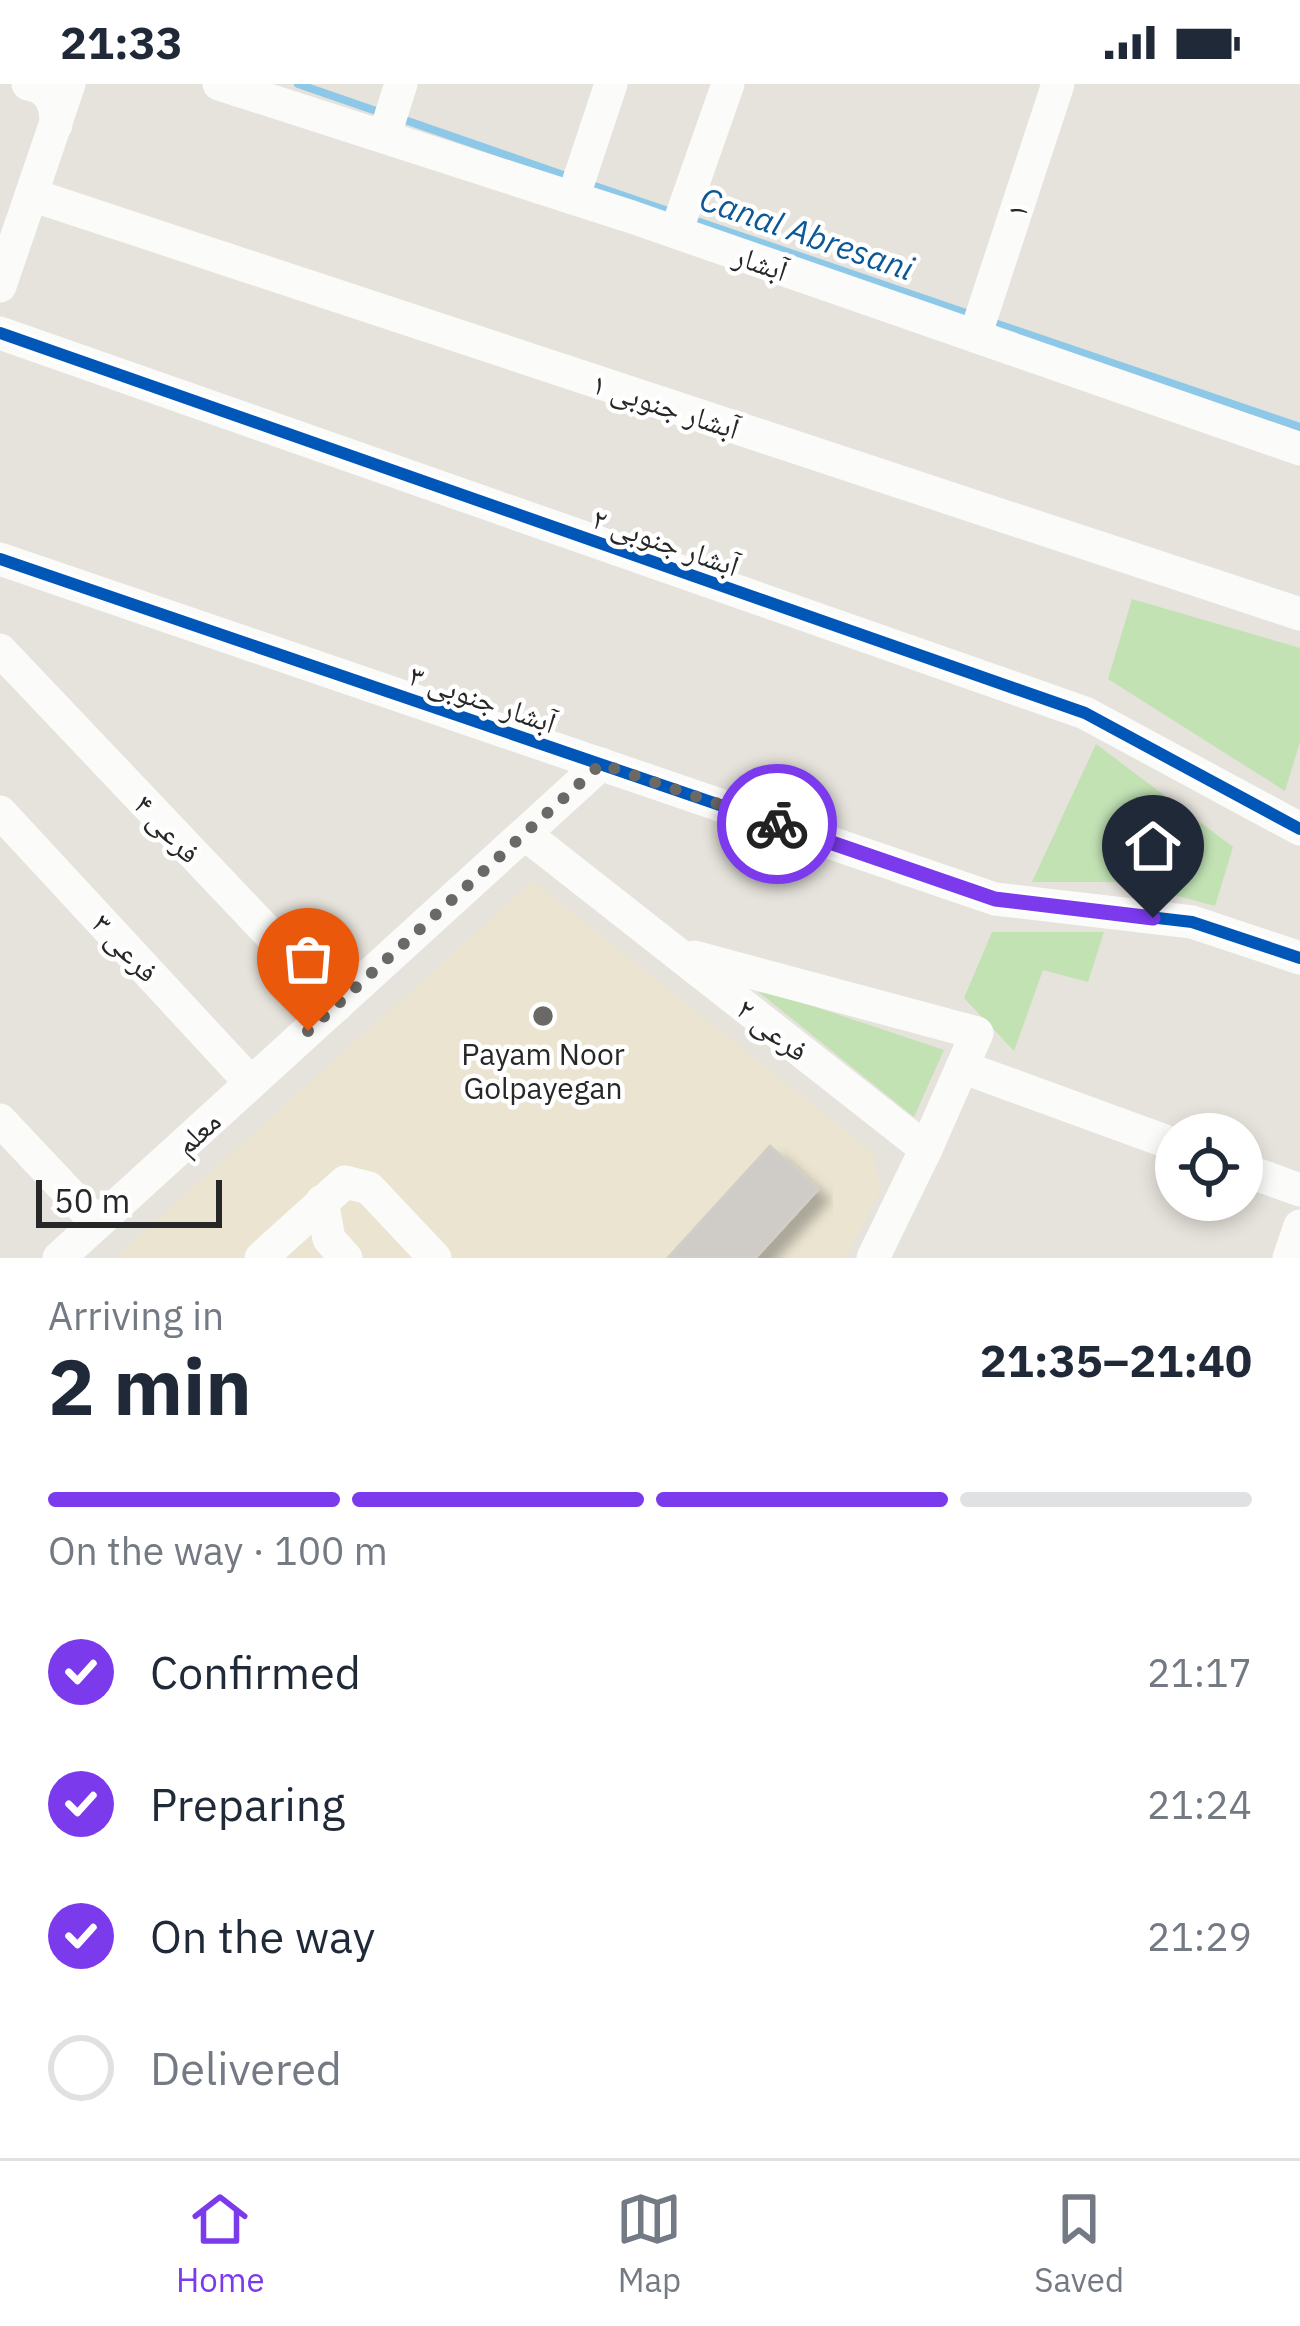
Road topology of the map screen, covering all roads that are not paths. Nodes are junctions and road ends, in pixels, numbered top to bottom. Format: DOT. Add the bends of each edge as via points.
graph roads {
  1 [pos="17,84"];
  2 [pos="28,84"];
  3 [pos="69,84"];
  4 [pos="218,84"];
  5 [pos="401,84"];
  6 [pos="611,84"];
  7 [pos="728,84"];
  8 [pos="1058,84"];
  9 [pos="0,94"];
  10 [pos="56,125"];
  11 [pos="384,137"];
  12 [pos="32,195"];
  13 [pos="573,198"];
  14 [pos="676,232"];
  15 [pos="0,286"];
  16 [pos="0,333"];
  17 [pos="975,336"];
  18 [pos="1300,449"];
  19 [pos="0,559"];
  20 [pos="1300,614"];
  21 [pos="0,650"];
  22 [pos="601,764"];
  23 [pos="0,812"];
  24 [pos="1300,829"];
  25 [pos="525,834"];
  26 [pos="676,952"];
  27 [pos="1300,958"];
  28 [pos="337,1005"];
  29 [pos="962,1067"];
  30 [pos="251,1083"];
  31 [pos="0,1120"];
  32 [pos="1155,1137"];
  33 [pos="926,1149"];
  34 [pos="1263,1177"];
  35 [pos="1300,1190"];
  36 [pos="322,1201"];
  37 [pos="97,1223"];
  38 [pos="1300,1226"];
  39 [pos="59,1258"];
  40 [pos="261,1258"];
  41 [pos="346,1258"];
  42 [pos="435,1258"];
  43 [pos="873,1258"];
  44 [pos="1289,1258"];
  1 -- 9 [label="street"];
  2 -- 10 [label="street" via="49,94"];
  3 -- 10 [label="street"];
  4 -- 11 [label="street, آبشار"];
  5 -- 11 [label="street"];
  6 -- 13 [label="street"];
  7 -- 14 [label="street"];
  8 -- 17 [label="street, ۱"];
  10 -- 12 [label="street"];
  11 -- 13 [label="street, آبشار"];
  12 -- 15 [label="street"];
  12 -- 20 [label="street, آبشار جنوبی ۱"];
  13 -- 14 [label="street, آبشار"];
  14 -- 17 [label="street, آبشار"];
  16 -- 24 [label="street, آبشار جنوبی ۲" via="1084,713"];
  17 -- 18 [label="street, آبشار"];
  19 -- 22 [label="street, آبشار جنوبی ۳"];
  21 -- 28 [label="street, فرعی ۴"];
  22 -- 25 [label="street, معلم"];
  22 -- 27 [label="street, آبشار جنوبی ۳" via="995,899 1192,922"];
  23 -- 30 [label="street, فرعی ۳"];
  25 -- 26 [label="street, فرعی ۲"];
  25 -- 28 [label="street, معلم"];
  26 -- 29 [label="street" via="976,1034"];
  26 -- 33 [label="street, فرعی ۲"];
  28 -- 30 [label="street, معلم"];
  29 -- 32 [label="street"];
  29 -- 33 [label="street"];
  30 -- 37 [label="street, معلم"];
  31 -- 37 [label="street"];
  33 -- 43 [label="street"];
  34 -- 35 [label="street"];
  36 -- 40 [label="street"];
  36 -- 41 [label="street" via="328,1238"];
  36 -- 42 [label="street" via="345,1182 369,1188"];
  37 -- 39 [label="street, معلم"];
  38 -- 44 [label="street"];
}
